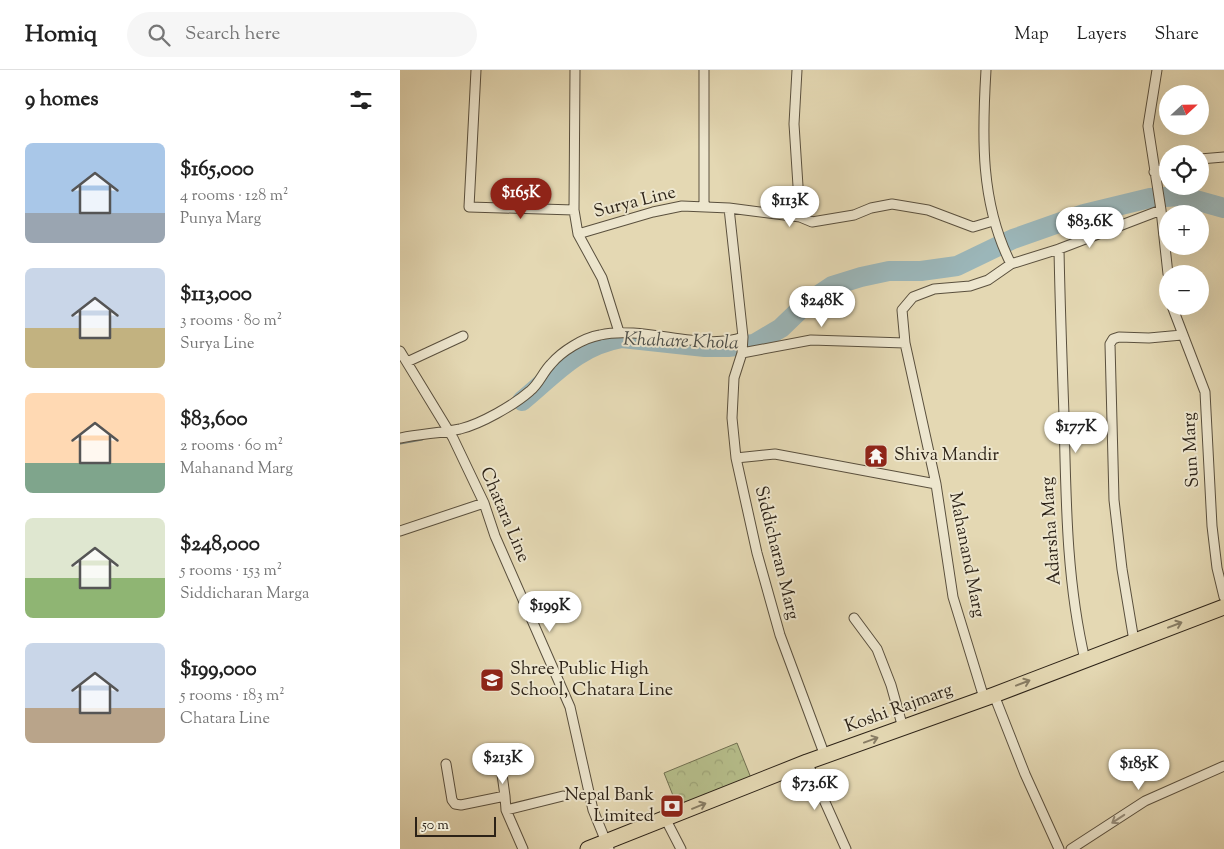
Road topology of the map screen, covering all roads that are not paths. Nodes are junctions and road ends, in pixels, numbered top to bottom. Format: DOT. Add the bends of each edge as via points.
graph roads {
  1 [pos="476,70"];
  2 [pos="575,70"];
  3 [pos="704,70"];
  4 [pos="797,70"];
  5 [pos="986,70"];
  6 [pos="1157,70"];
  7 [pos="1224,157"];
  8 [pos="1209,158"];
  9 [pos="1159,171"];
  10 [pos="1154,172"];
  11 [pos="1160,205"];
  12 [pos="704,206"];
  13 [pos="1159,207"];
  14 [pos="729,208"];
  15 [pos="574,210"];
  16 [pos="800,217"];
  17 [pos="993,221"];
  18 [pos="578,234"];
  19 [pos="1059,249"];
  20 [pos="1011,264"];
  21 [pos="1175,315"];
  22 [pos="618,332"];
  23 [pos="1182,335"];
  24 [pos="463,336"];
  25 [pos="743,339"];
  26 [pos="905,343"];
  27 [pos="400,351"];
  28 [pos="742,353"];
  29 [pos="407,362"];
  30 [pos="448,430"];
  31 [pos="400,438"];
  32 [pos="736,458"];
  33 [pos="936,484"];
  34 [pos="484,503"];
  35 [pos="400,531"];
  36 [pos="1224,597"];
  37 [pos="1224,607"];
  38 [pos="854,618"];
  39 [pos="1134,641"];
  40 [pos="1085,660"];
  41 [pos="989,697"];
  42 [pos="903,728"];
  43 [pos="499,753"];
  44 [pos="825,756"];
  45 [pos="807,762"];
  46 [pos="446,764"];
  47 [pos="1224,766"];
  48 [pos="505,796"];
  49 [pos="563,796"];
  50 [pos="506,810"];
  51 [pos="666,820"];
  52 [pos="607,846"];
  53 [pos="523,849"];
  54 [pos="588,849"];
  55 [pos="681,849"];
  56 [pos="846,849"];
  57 [pos="1059,849"];
  58 [pos="1071,849"];
  1 -- 15 [label="street" via="469,207"];
  2 -- 15 [label="street"];
  3 -- 12 [label="street"];
  4 -- 16 [label="street" via="794,124"];
  5 -- 17 [label="street" via="985,183"];
  6 -- 10 [label="street" via="1148,126"];
  7 -- 8 [label="street"];
  9 -- 10 [label="street"];
  10 -- 11 [label="street"];
  12 -- 14 [label="street, Surya Line"];
  12 -- 18 [label="street, Surya Line" via="682,206 653,212"];
  13 -- 19 [label="street, Mahanand Marg"];
  14 -- 16 [label="street, Surya Line"];
  14 -- 25 [label="street, Siddicharan Marg"];
  15 -- 18 [label="street"];
  16 -- 17 [label="street, Surya Line" via="812,222 827,220 892,204 928,210 974,227"];
  17 -- 20 [label="street"];
  18 -- 22 [label="street" via="602,278"];
  19 -- 20 [label="street, Mahanand Marg"];
  19 -- 40 [label="street, Adarsha Marg" via="1068,558 1075,617"];
  20 -- 26 [label="street, Mahanand Marg" via="988,280 970,286 934,289 913,297 902,310"];
  21 -- 23 [label="street, Sun Marg"];
  22 -- 25 [label="street" via="693,340"];
  22 -- 30 [label="street" via="598,335 573,347 552,363 531,390 474,425"];
  23 -- 36 [label="street, Sun Marg" via="1205,392 1212,526"];
  23 -- 39 [label="street" via="1119,336 1110,344 1114,500"];
  24 -- 29 [label="street"];
  25 -- 28 [label="street, Siddicharan Marg"];
  26 -- 28 [label="street" via="811,340"];
  26 -- 33 [label="street, Mahanand Marg"];
  27 -- 29 [label="street, Chatara Line"];
  28 -- 32 [label="street, Siddicharan Marg" via="734,378 732,418"];
  29 -- 30 [label="street, Chatara Line"];
  30 -- 31 [label="street"];
  30 -- 34 [label="street, Chatara Line"];
  32 -- 33 [label="street" via="775,454"];
  32 -- 44 [label="street, Siddicharan Marg" via="757,553 780,635"];
  33 -- 41 [label="street, Mahanand Marg" via="953,597"];
  34 -- 35 [label="street"];
  34 -- 52 [label="street, Chatara Line" via="495,536 570,708 594,810"];
  39 -- 37 [label="main road, Koshi Rajmarg, one-way"];
  38 -- 42 [label="street" via="876,650 891,685"];
  39 -- 40 [label="main road, Koshi Rajmarg"];
  41 -- 40 [label="main road, Koshi Rajmarg, one-way"];
  41 -- 42 [label="main road, Koshi Rajmarg"];
  41 -- 57 [label="street, Mahanand Marg"];
  44 -- 42 [label="main road, Koshi Rajmarg, one-way"];
  43 -- 48 [label="street"];
  44 -- 45 [label="main road, Koshi Rajmarg"];
  51 -- 45 [label="main road, Koshi Rajmarg, one-way"];
  45 -- 56 [label="street"];
  46 -- 48 [label="street" via="455,804"];
  47 -- 58 [label="street, one-way" via="1146,800"];
  48 -- 50 [label="street"];
  49 -- 50 [label="street"];
  50 -- 53 [label="street"];
  51 -- 52 [label="main road, Koshi Rajmarg"];
  51 -- 55 [label="street"];
  52 -- 54 [label="main road, Koshi Rajmarg"];
}
